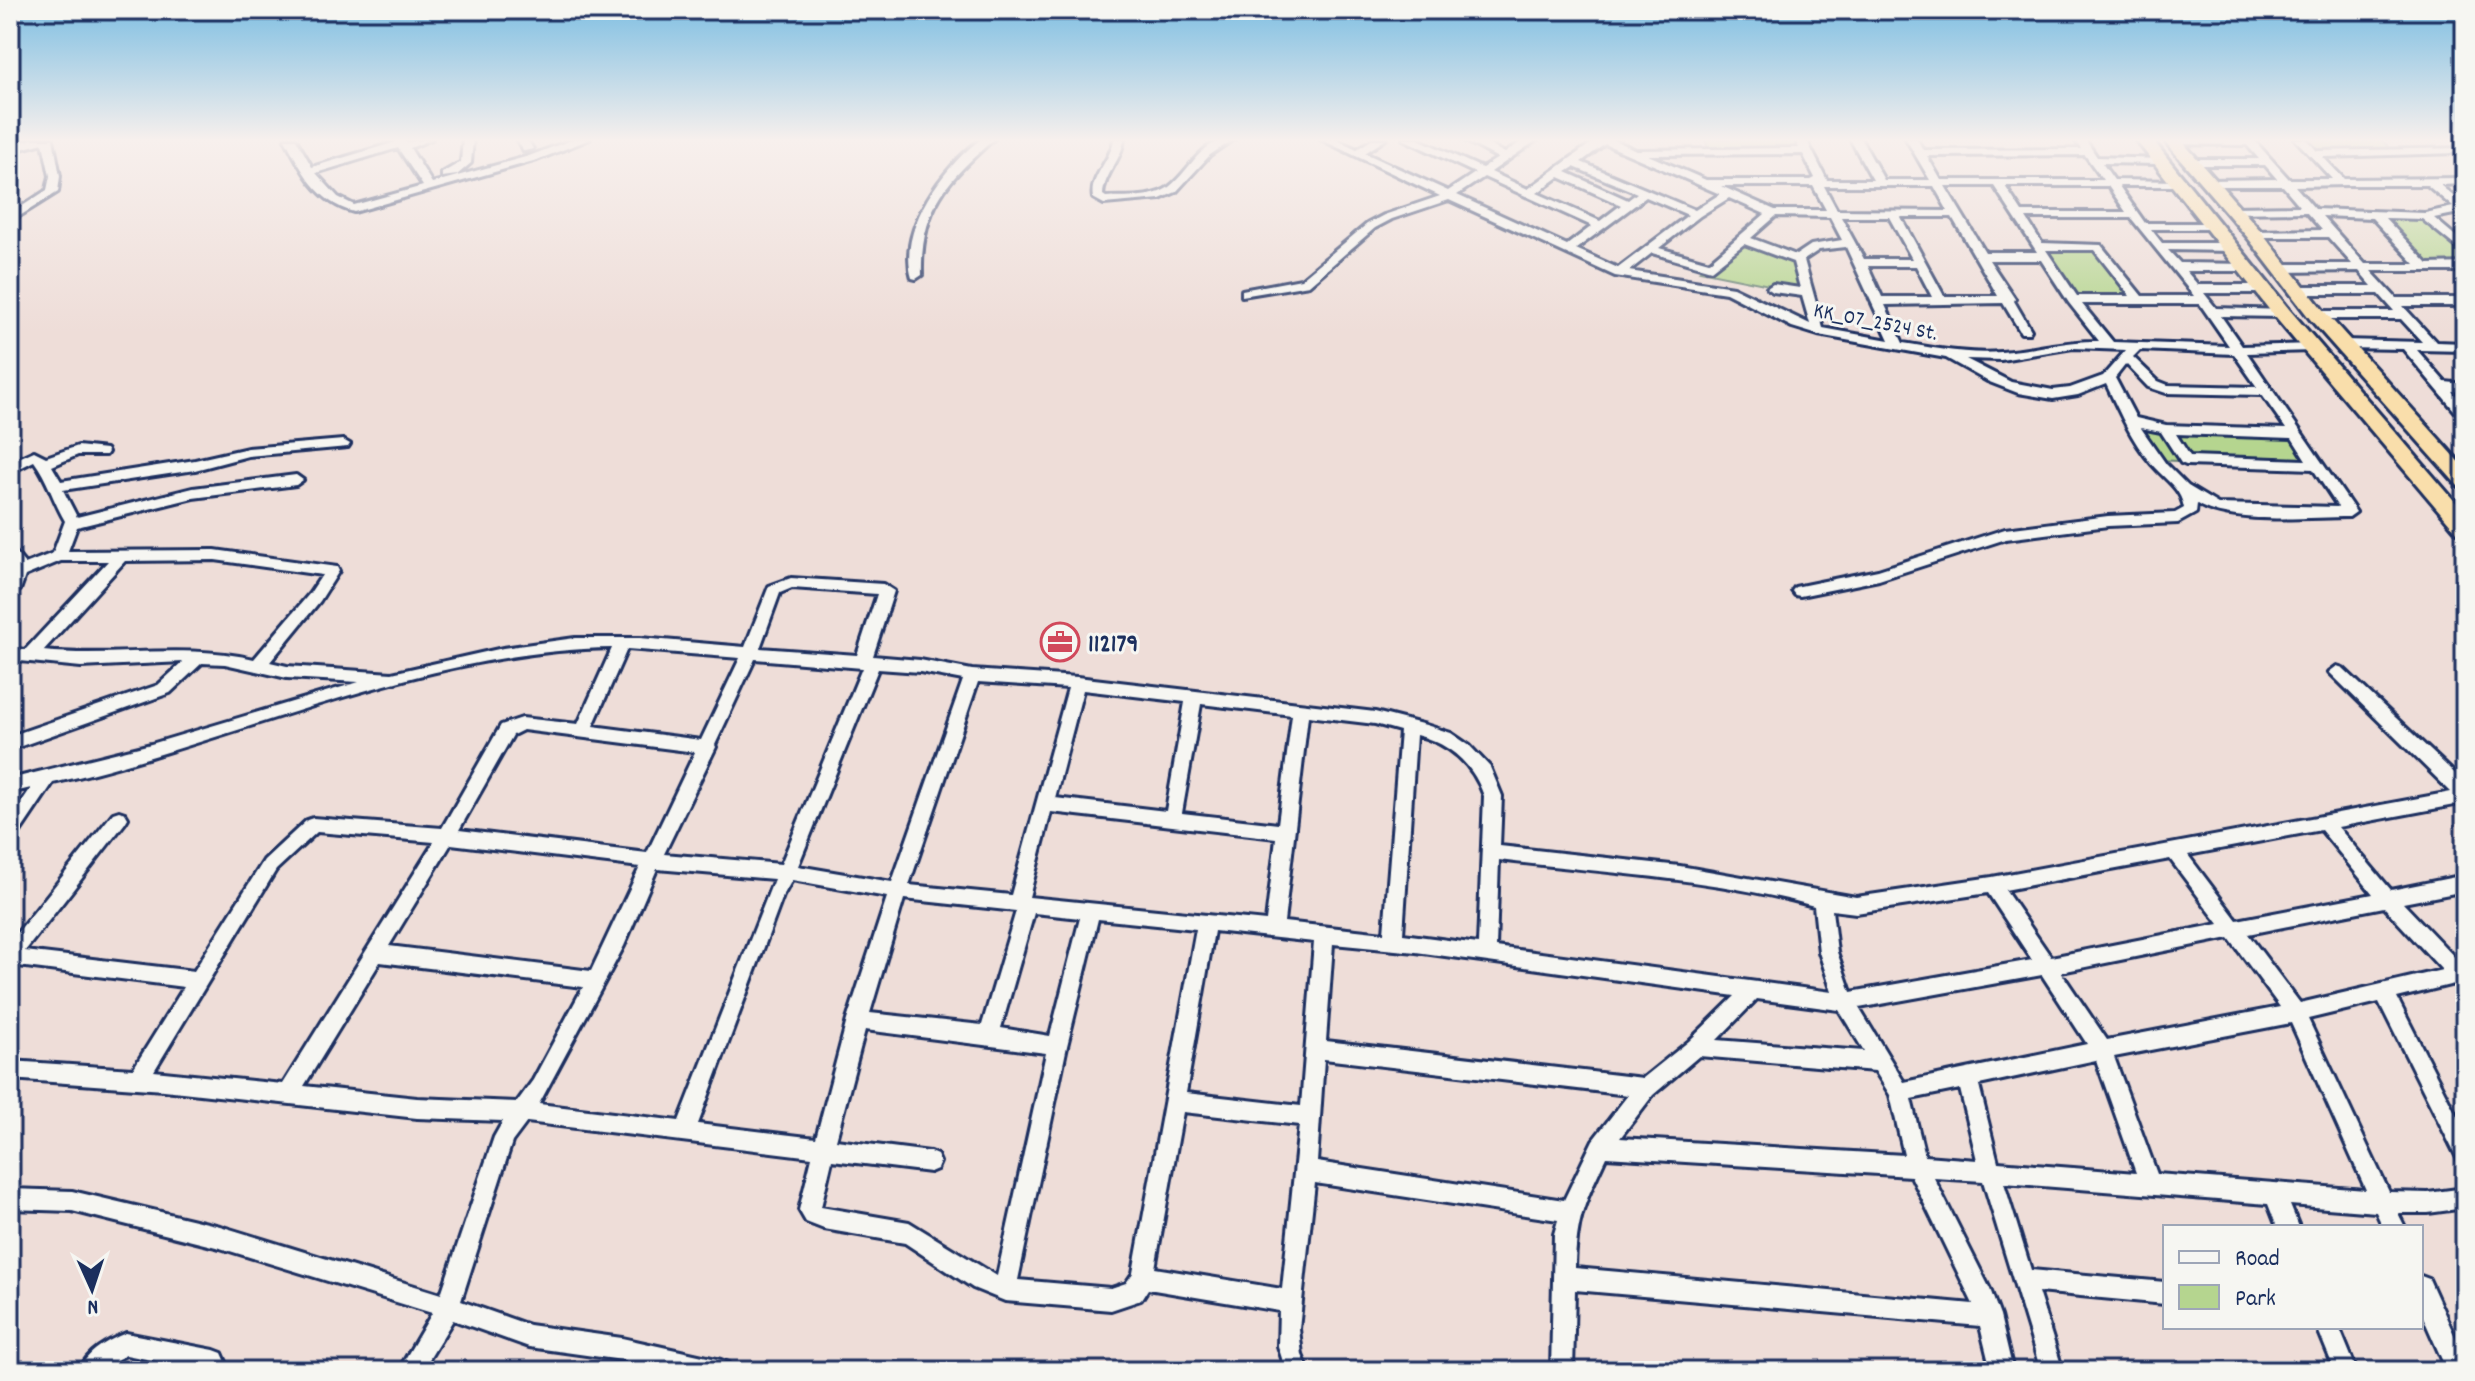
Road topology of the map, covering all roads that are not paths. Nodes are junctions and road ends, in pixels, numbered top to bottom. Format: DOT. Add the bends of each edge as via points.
graph roads {
  1 [pos="36,203"];
  2 [pos="339,203"];
  3 [pos="371,203"];
  4 [pos="933,203"];
  5 [pos="1428,203"];
  6 [pos="1462,203"];
  7 [pos="1553,203"];
  8 [pos="1627,203"];
  9 [pos="1670,203"];
  10 [pos="1713,203"];
  11 [pos="1752,203"];
  12 [pos="1829,203"];
  13 [pos="1951,203"];
  14 [pos="2011,203"];
  15 [pos="2127,203"];
  16 [pos="2195,203"];
  17 [pos="2227,203"];
  18 [pos="2305,203"];
  19 [pos="1630,205"];
  20 [pos="2233,210"];
  21 [pos="2464,210"];
  22 [pos="2312,211"];
  23 [pos="1773,213"];
  24 [pos="1893,213"];
  25 [pos="1696,214"];
  26 [pos="1833,214"];
  27 [pos="1957,214"];
  28 [pos="2019,215"];
  29 [pos="2376,215"];
  30 [pos="2425,216"];
  31 [pos="10,219"];
  32 [pos="2138,220"];
  33 [pos="1602,226"];
  34 [pos="2213,226"];
  35 [pos="2331,233"];
  36 [pos="2254,234"];
  37 [pos="1745,240"];
  38 [pos="1849,244"];
  39 [pos="2159,246"];
  40 [pos="2232,247"];
  41 [pos="1650,249"];
  42 [pos="1567,250"];
  43 [pos="2465,250"];
  44 [pos="2041,251"];
  45 [pos="1983,256"];
  46 [pos="1798,260"];
  47 [pos="1860,262"];
  48 [pos="1921,263"];
  49 [pos="2177,267"];
  50 [pos="2248,267"];
  51 [pos="2465,267"];
  52 [pos="2281,268"];
  53 [pos="2426,269"];
  54 [pos="2364,270"];
  55 [pos="1619,273"];
  56 [pos="916,275"];
  57 [pos="1773,288"];
  58 [pos="2195,289"];
  59 [pos="2264,289"];
  60 [pos="2298,290"];
  61 [pos="2381,290"];
  62 [pos="1246,293"];
  63 [pos="1809,293"];
  64 [pos="2009,299"];
  65 [pos="2138,299"];
  66 [pos="2073,300"];
  67 [pos="2204,300"];
  68 [pos="1878,301"];
  69 [pos="1940,301"];
  70 [pos="2392,302"];
  71 [pos="2465,302"];
  72 [pos="2212,312"];
  73 [pos="2282,313"];
  74 [pos="2317,315"];
  75 [pos="2404,315"];
  76 [pos="2025,330"];
  77 [pos="1818,331"];
  78 [pos="2465,337"];
  79 [pos="2338,339"];
  80 [pos="2307,342"];
  81 [pos="2108,344"];
  82 [pos="2405,344"];
  83 [pos="2138,345"];
  84 [pos="2431,345"];
  85 [pos="1898,346"];
  86 [pos="2450,346"];
  87 [pos="2465,347"];
  88 [pos="2235,350"];
  89 [pos="1950,355"];
  90 [pos="2125,356"];
  91 [pos="2109,378"];
  92 [pos="2442,386"];
  93 [pos="2465,388"];
  94 [pos="2266,391"];
  95 [pos="2465,414"];
  96 [pos="2130,421"];
  97 [pos="2166,429"];
  98 [pos="2295,434"];
  99 [pos="343,444"];
  100 [pos="101,452"];
  101 [pos="44,464"];
  102 [pos="2316,465"];
  103 [pos="10,468"];
  104 [pos="296,480"];
  105 [pos="2465,481"];
  106 [pos="55,487"];
  107 [pos="2184,489"];
  108 [pos="72,523"];
  109 [pos="2465,527"];
  110 [pos="122,555"];
  111 [pos="10,556"];
  112 [pos="59,556"];
  113 [pos="18,573"];
  114 [pos="10,591"];
  115 [pos="1800,591"];
  116 [pos="622,643"];
  117 [pos="750,653"];
  118 [pos="10,654"];
  119 [pos="29,656"];
  120 [pos="198,657"];
  121 [pos="867,663"];
  122 [pos="259,664"];
  123 [pos="2337,672"];
  124 [pos="972,676"];
  125 [pos="400,678"];
  126 [pos="1077,683"];
  127 [pos="1194,697"];
  128 [pos="1301,709"];
  129 [pos="1408,727"];
  130 [pos="583,731"];
  131 [pos="10,743"];
  132 [pos="708,747"];
  133 [pos="47,779"];
  134 [pos="10,786"];
  135 [pos="2465,795"];
  136 [pos="1043,804"];
  137 [pos="119,818"];
  138 [pos="1173,818"];
  139 [pos="2324,822"];
  140 [pos="1284,832"];
  141 [pos="10,833"];
  142 [pos="447,836"];
  143 [pos="2174,850"];
  144 [pos="1491,852"];
  145 [pos="652,861"];
  146 [pos="787,872"];
  147 [pos="2465,883"];
  148 [pos="1992,885"];
  149 [pos="897,891"];
  150 [pos="2387,898"];
  151 [pos="1822,901"];
  152 [pos="1022,904"];
  153 [pos="1091,912"];
  154 [pos="1206,924"];
  155 [pos="1274,928"];
  156 [pos="2235,928"];
  157 [pos="1324,935"];
  158 [pos="1393,942"];
  159 [pos="375,953"];
  160 [pos="1487,953"];
  161 [pos="10,956"];
  162 [pos="2048,966"];
  163 [pos="2463,977"];
  164 [pos="199,980"];
  165 [pos="596,980"];
  166 [pos="1754,989"];
  167 [pos="2384,992"];
  168 [pos="1845,1002"];
  169 [pos="2296,1013"];
  170 [pos="857,1020"];
  171 [pos="989,1035"];
  172 [pos="1057,1046"];
  173 [pos="1696,1047"];
  174 [pos="1316,1049"];
  175 [pos="2102,1050"];
  176 [pos="1881,1062"];
  177 [pos="10,1070"];
  178 [pos="1967,1078"];
  179 [pos="138,1079"];
  180 [pos="1646,1088"];
  181 [pos="1899,1092"];
  182 [pos="288,1095"];
  183 [pos="1174,1101"];
  184 [pos="522,1112"];
  185 [pos="1310,1117"];
  186 [pos="685,1132"];
  187 [pos="1600,1147"];
  188 [pos="823,1149"];
  189 [pos="2465,1153"];
  190 [pos="930,1162"];
  191 [pos="1917,1166"];
  192 [pos="1306,1171"];
  193 [pos="1990,1171"];
  194 [pos="2150,1183"];
  195 [pos="2274,1193"];
  196 [pos="2465,1198"];
  197 [pos="10,1199"];
  198 [pos="2383,1202"];
  199 [pos="1570,1211"];
  200 [pos="2287,1225"];
  201 [pos="2393,1225"];
  202 [pos="1143,1277"];
  203 [pos="1564,1278"];
  204 [pos="2025,1280"];
  205 [pos="1005,1290"];
  206 [pos="2423,1291"];
  207 [pos="2163,1293"];
  208 [pos="1291,1302"];
  209 [pos="448,1307"];
  210 [pos="1989,1316"];
  211 [pos="2329,1329"];
  212 [pos="693,1368"];
  213 [pos="90,1371"];
  214 [pos="219,1371"];
  215 [pos="409,1371"];
  216 [pos="721,1371"];
  217 [pos="1298,1371"];
  218 [pos="1562,1371"];
  219 [pos="2002,1371"];
  220 [pos="2052,1371"];
  221 [pos="2346,1371"];
  222 [pos="2459,1371"];
  1 -- 31 [label="street"];
  2 -- 3 [label="street" via="354,209"];
  4 -- 56 [label="street" via="917,238"];
  5 -- 62 [label="street" via="1371,226 1305,282"];
  6 -- 42 [label="street, KK_07_2524 St."];
  7 -- 33 [label="street"];
  8 -- 19 [label="street"];
  9 -- 25 [label="street"];
  10 -- 25 [label="street"];
  11 -- 23 [label="street"];
  12 -- 26 [label="street"];
  13 -- 27 [label="street"];
  14 -- 28 [label="street"];
  15 -- 32 [label="street"];
  16 -- 34 [label="highway"];
  17 -- 20 [label="highway"];
  18 -- 22 [label="street"];
  19 -- 33 [label="street"];
  20 -- 22 [label="street"];
  20 -- 36 [label="highway"];
  21 -- 30 [label="street"];
  22 -- 29 [label="street"];
  22 -- 35 [label="street"];
  23 -- 26 [label="street"];
  23 -- 37 [label="street"];
  24 -- 26 [label="street"];
  24 -- 27 [label="street"];
  24 -- 48 [label="street"];
  25 -- 41 [label="street"];
  26 -- 38 [label="street"];
  27 -- 45 [label="street"];
  28 -- 32 [label="street"];
  28 -- 44 [label="street"];
  29 -- 30 [label="street"];
  29 -- 53 [label="street"];
  30 -- 43 [label="street"];
  32 -- 34 [label="street"];
  32 -- 39 [label="street"];
  33 -- 42 [label="street"];
  34 -- 40 [label="highway"];
  35 -- 36 [label="street"];
  35 -- 54 [label="street"];
  36 -- 52 [label="highway"];
  37 -- 41 [label="street" via="1711,266"];
  37 -- 46 [label="street"];
  38 -- 46 [label="street" via="1817,245"];
  38 -- 47 [label="street"];
  39 -- 40 [label="street"];
  39 -- 49 [label="street"];
  40 -- 50 [label="highway"];
  41 -- 55 [label="street"];
  42 -- 55 [label="street, KK_07_2524 St."];
  44 -- 45 [label="street"];
  44 -- 65 [label="street" via="2097,247"];
  44 -- 66 [label="street"];
  45 -- 64 [label="street"];
  46 -- 63 [label="street"];
  47 -- 48 [label="street"];
  47 -- 68 [label="street"];
  48 -- 69 [label="street"];
  49 -- 50 [label="street"];
  49 -- 58 [label="street"];
  50 -- 59 [label="highway"];
  51 -- 53 [label="street"];
  52 -- 54 [label="street"];
  52 -- 60 [label="highway"];
  53 -- 54 [label="street"];
  54 -- 61 [label="street"];
  55 -- 77 [label="street, KK_07_2524 St." via="1729,290"];
  57 -- 63 [label="street"];
  58 -- 59 [label="street"];
  58 -- 67 [label="street"];
  59 -- 73 [label="highway"];
  60 -- 61 [label="street"];
  60 -- 74 [label="highway"];
  61 -- 70 [label="street"];
  63 -- 77 [label="street"];
  64 -- 69 [label="street"];
  64 -- 76 [label="street"];
  65 -- 66 [label="street"];
  65 -- 67 [label="street"];
  66 -- 81 [label="street"];
  67 -- 72 [label="street"];
  68 -- 69 [label="street"];
  68 -- 85 [label="street"];
  70 -- 71 [label="street"];
  70 -- 75 [label="street"];
  72 -- 73 [label="street"];
  72 -- 88 [label="street"];
  73 -- 80 [label="highway"];
  74 -- 75 [label="street"];
  74 -- 79 [label="highway"];
  75 -- 84 [label="street"];
  77 -- 85 [label="street, KK_07_2524 St."];
  78 -- 86 [label="street"];
  79 -- 80 [label="highway"];
  79 -- 82 [label="street"];
  79 -- 105 [label="highway"];
  80 -- 88 [label="street, KK_07_2524 St."];
  80 -- 109 [label="highway"];
  81 -- 83 [label="street, KK_07_2524 St."];
  81 -- 89 [label="street, KK_07_2524 St." via="2001,356"];
  82 -- 84 [label="street"];
  82 -- 92 [label="street"];
  83 -- 88 [label="street, KK_07_2524 St."];
  83 -- 90 [label="street"];
  84 -- 86 [label="street"];
  85 -- 89 [label="street, KK_07_2524 St."];
  86 -- 87 [label="street"];
  88 -- 94 [label="street"];
  89 -- 91 [label="street" via="2010,385 2052,394"];
  90 -- 91 [label="street"];
  90 -- 94 [label="street" via="2153,384 2166,389"];
  91 -- 96 [label="street"];
  92 -- 93 [label="street"];
  92 -- 95 [label="street"];
  94 -- 98 [label="street"];
  96 -- 97 [label="street"];
  96 -- 107 [label="street" via="2155,460"];
  97 -- 98 [label="street"];
  97 -- 102 [label="street" via="2186,460"];
  98 -- 102 [label="street"];
  99 -- 106 [label="street" via="248,452"];
  100 -- 101 [label="street" via="65,452"];
  101 -- 103 [label="street" via="34,456"];
  101 -- 106 [label="street"];
  102 -- 107 [label="street" via="2349,512 2230,511 2214,508"];
  104 -- 108 [label="street" via="193,493"];
  106 -- 108 [label="street"];
  107 -- 115 [label="street" via="2191,510 2178,518 2005,534 1879,575"];
  108 -- 112 [label="street"];
  110 -- 112 [label="street"];
  110 -- 119 [label="street"];
  110 -- 122 [label="street" via="215,555 332,571"];
  111 -- 113 [label="street"];
  112 -- 113 [label="street"];
  113 -- 114 [label="street"];
  116 -- 117 [label="street"];
  116 -- 125 [label="street" via="514,652"];
  116 -- 130 [label="street"];
  117 -- 121 [label="street"];
  117 -- 121 [label="street" via="781,584 883,589"];
  117 -- 132 [label="street"];
  118 -- 119 [label="street"];
  119 -- 120 [label="street" via="81,661"];
  120 -- 122 [label="street"];
  120 -- 131 [label="street" via="164,689"];
  121 -- 124 [label="street"];
  121 -- 146 [label="street"];
  122 -- 125 [label="street" via="287,672"];
  123 -- 135 [label="street"];
  124 -- 126 [label="street"];
  124 -- 149 [label="street"];
  125 -- 133 [label="street"];
  126 -- 127 [label="street"];
  126 -- 136 [label="street"];
  127 -- 128 [label="street"];
  127 -- 138 [label="street"];
  128 -- 129 [label="street"];
  128 -- 140 [label="street"];
  129 -- 144 [label="street" via="1445,738 1484,772 1493,796"];
  129 -- 158 [label="street"];
  130 -- 132 [label="street"];
  130 -- 142 [label="street" via="522,724 507,730"];
  132 -- 145 [label="street"];
  133 -- 134 [label="street"];
  133 -- 141 [label="street"];
  135 -- 139 [label="street"];
  136 -- 138 [label="street"];
  136 -- 152 [label="street"];
  137 -- 161 [label="street"];
  138 -- 140 [label="street"];
  139 -- 143 [label="street"];
  139 -- 150 [label="street"];
  140 -- 155 [label="street"];
  142 -- 145 [label="street"];
  142 -- 159 [label="street"];
  142 -- 164 [label="street" via="334,824 305,829 270,865"];
  143 -- 148 [label="street"];
  143 -- 156 [label="street"];
  144 -- 151 [label="street" via="1680,874"];
  144 -- 160 [label="street"];
  145 -- 146 [label="street"];
  145 -- 165 [label="street"];
  146 -- 149 [label="street"];
  146 -- 186 [label="street"];
  147 -- 150 [label="street"];
  148 -- 151 [label="street" via="1856,905"];
  148 -- 162 [label="street"];
  149 -- 152 [label="street"];
  149 -- 170 [label="street"];
  150 -- 156 [label="street"];
  150 -- 163 [label="street"];
  151 -- 168 [label="street" via="1828,952"];
  152 -- 153 [label="street"];
  152 -- 171 [label="street"];
  153 -- 154 [label="street"];
  153 -- 172 [label="street"];
  154 -- 155 [label="street"];
  154 -- 183 [label="street"];
  155 -- 157 [label="street"];
  156 -- 162 [label="street"];
  156 -- 169 [label="street"];
  157 -- 158 [label="street"];
  157 -- 174 [label="street"];
  158 -- 160 [label="street"];
  159 -- 165 [label="street"];
  159 -- 182 [label="street"];
  160 -- 166 [label="street"];
  161 -- 164 [label="street"];
  162 -- 168 [label="street"];
  162 -- 175 [label="street"];
  163 -- 167 [label="street"];
  164 -- 179 [label="street"];
  165 -- 184 [label="street"];
  166 -- 168 [label="street"];
  166 -- 173 [label="street"];
  167 -- 169 [label="street"];
  167 -- 189 [label="street"];
  168 -- 176 [label="street"];
  169 -- 175 [label="street"];
  169 -- 198 [label="street"];
  170 -- 171 [label="street"];
  170 -- 188 [label="street"];
  171 -- 172 [label="street"];
  172 -- 205 [label="street"];
  173 -- 176 [label="street"];
  173 -- 180 [label="street"];
  174 -- 180 [label="street"];
  174 -- 185 [label="street"];
  175 -- 178 [label="street"];
  175 -- 194 [label="street"];
  176 -- 181 [label="street"];
  177 -- 179 [label="street"];
  178 -- 181 [label="street"];
  178 -- 193 [label="street"];
  179 -- 182 [label="street"];
  180 -- 187 [label="street"];
  181 -- 191 [label="street"];
  182 -- 184 [label="street"];
  183 -- 185 [label="street"];
  183 -- 202 [label="street"];
  184 -- 186 [label="street"];
  184 -- 209 [label="street" via="504,1137"];
  185 -- 192 [label="street"];
  186 -- 188 [label="street"];
  187 -- 191 [label="street"];
  187 -- 199 [label="street"];
  188 -- 190 [label="street"];
  188 -- 205 [label="street" via="813,1215 909,1233"];
  191 -- 193 [label="street"];
  191 -- 210 [label="street"];
  192 -- 199 [label="street"];
  192 -- 208 [label="street"];
  193 -- 194 [label="street"];
  193 -- 204 [label="street"];
  194 -- 195 [label="street"];
  195 -- 198 [label="street"];
  195 -- 200 [label="street"];
  196 -- 198 [label="street"];
  197 -- 209 [label="street" via="72,1201 220,1237"];
  198 -- 201 [label="street"];
  199 -- 203 [label="street"];
  202 -- 205 [label="street" via="1133,1292 1111,1299"];
  202 -- 208 [label="street"];
  203 -- 210 [label="street"];
  203 -- 218 [label="street"];
  204 -- 207 [label="street"];
  204 -- 220 [label="street"];
  206 -- 222 [label="street"];
  208 -- 217 [label="street" via="1287,1332"];
  209 -- 212 [label="street" via="529,1336 622,1349"];
  209 -- 215 [label="street"];
  210 -- 219 [label="street"];
  211 -- 221 [label="street"];
  212 -- 216 [label="street"];
  213 -- 214 [label="street" via="126,1344 214,1361"];
}
